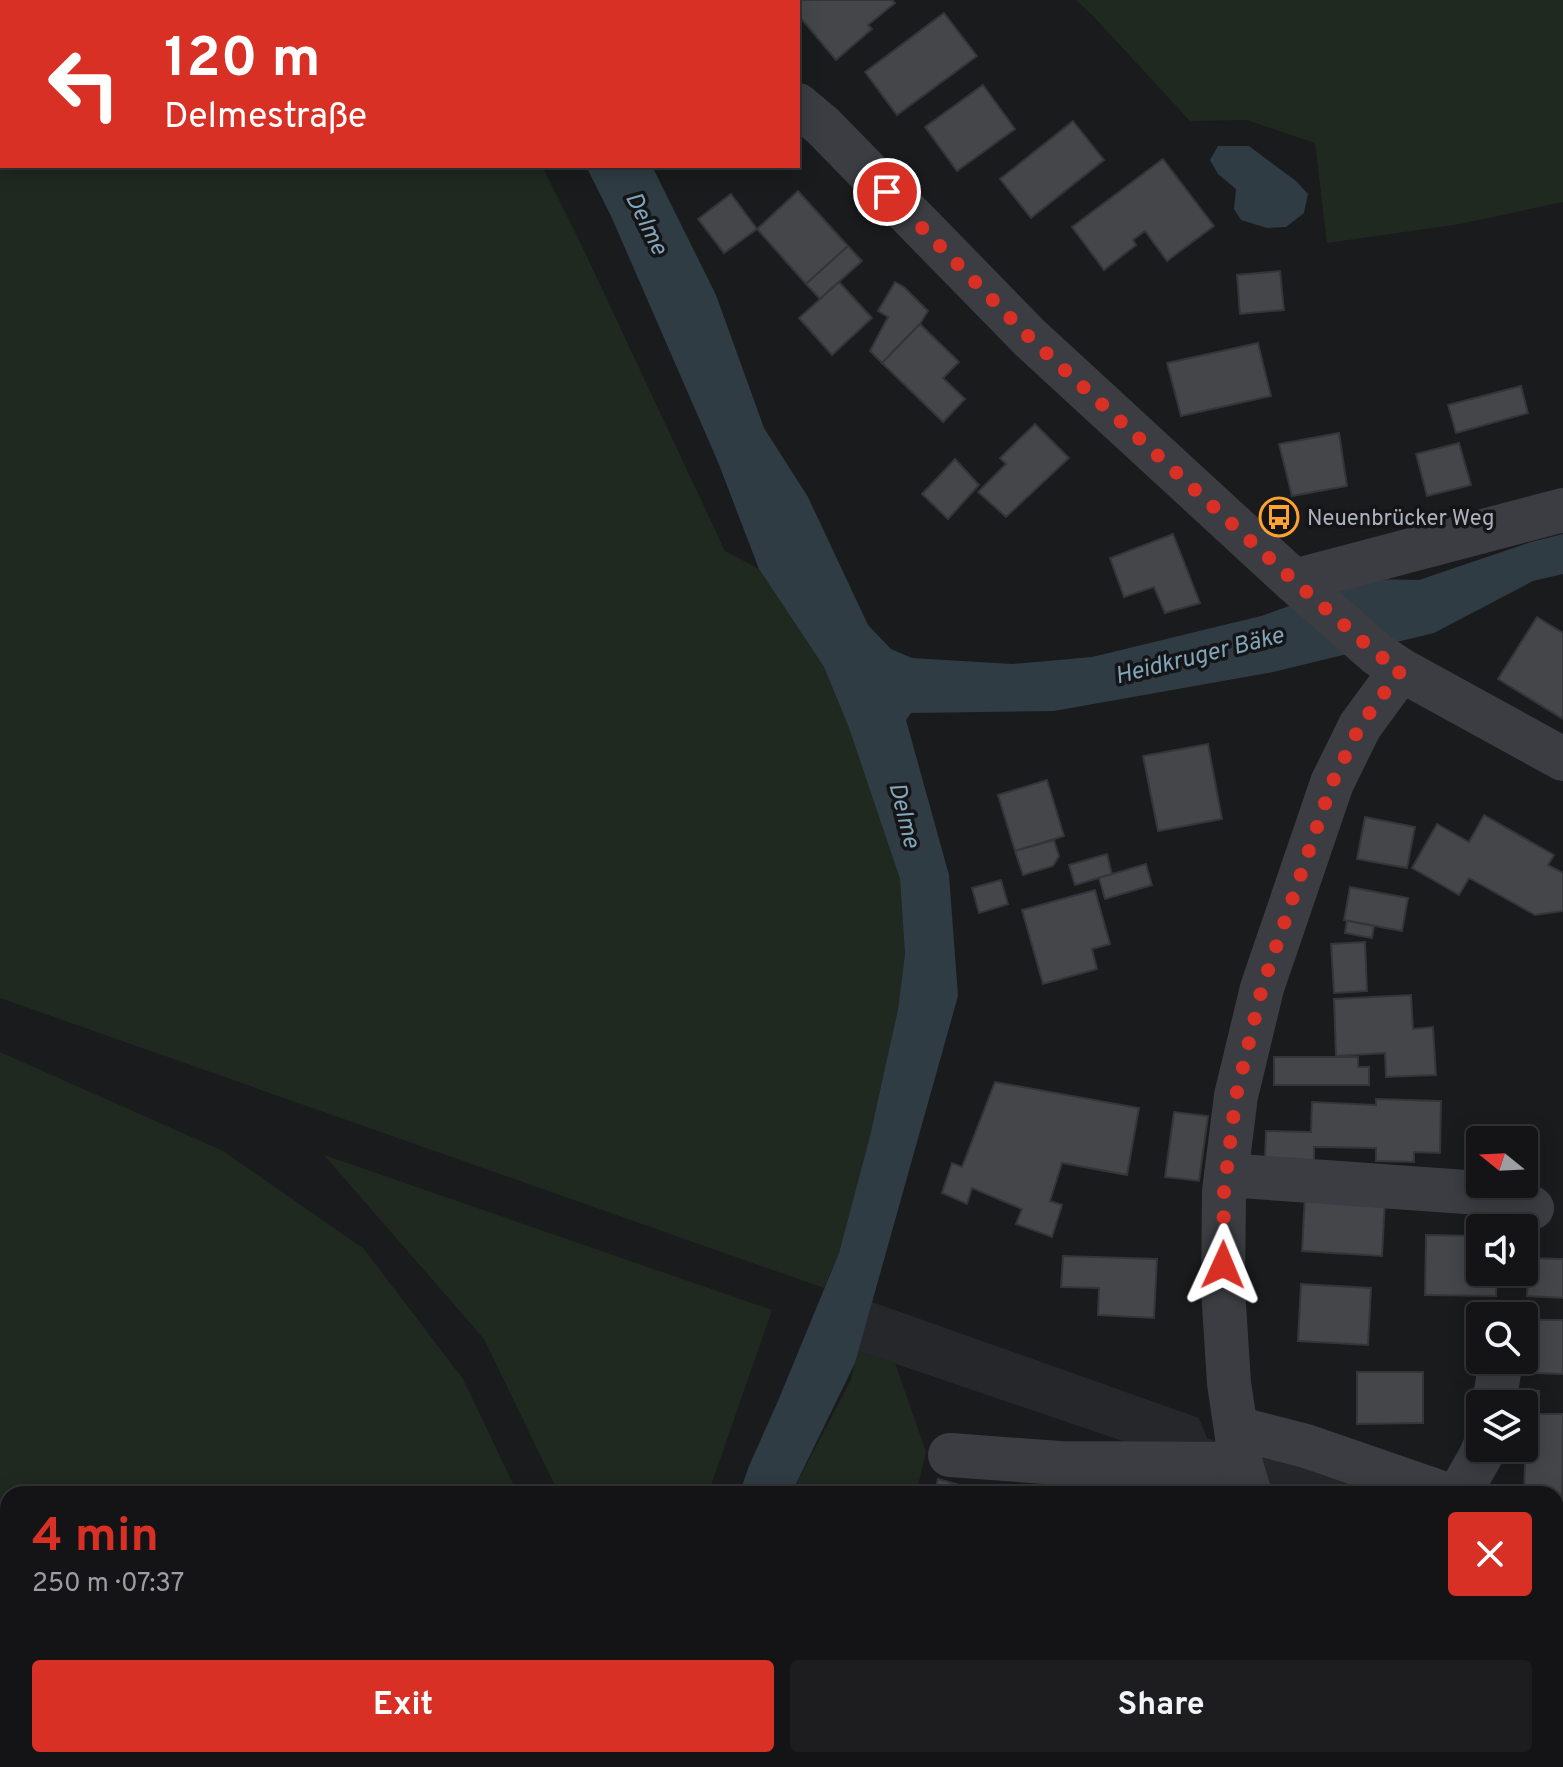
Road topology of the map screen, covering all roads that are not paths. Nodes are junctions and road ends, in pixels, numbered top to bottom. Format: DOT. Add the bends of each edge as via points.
graph roads {
  1 [pos="800,107"];
  2 [pos="1563,510"];
  3 [pos="1294,581"];
  4 [pos="1389,662"];
  5 [pos="1563,759"];
  6 [pos="1226,1175"];
  7 [pos="1532,1208"];
  8 [pos="950,1455"];
  9 [pos="1242,1462"];
  10 [pos="1477,1462"];
  11 [pos="1422,1486"];
  12 [pos="1464,1486"];
  1 -- 3 [label="street" via="1030,338"];
  2 -- 3 [label="street"];
  3 -- 4 [label="street"];
  4 -- 5 [label="street"];
  4 -- 6 [label="street" via="1332,783 1262,988 1236,1096"];
  6 -- 7 [label="street" via="1508,1195"];
  6 -- 9 [label="street" via="1223,1289 1229,1383"];
  8 -- 9 [label="street" via="1059,1463"];
  9 -- 11 [label="street" via="1306,1446"];
  10 -- 12 [label="street"];
}
